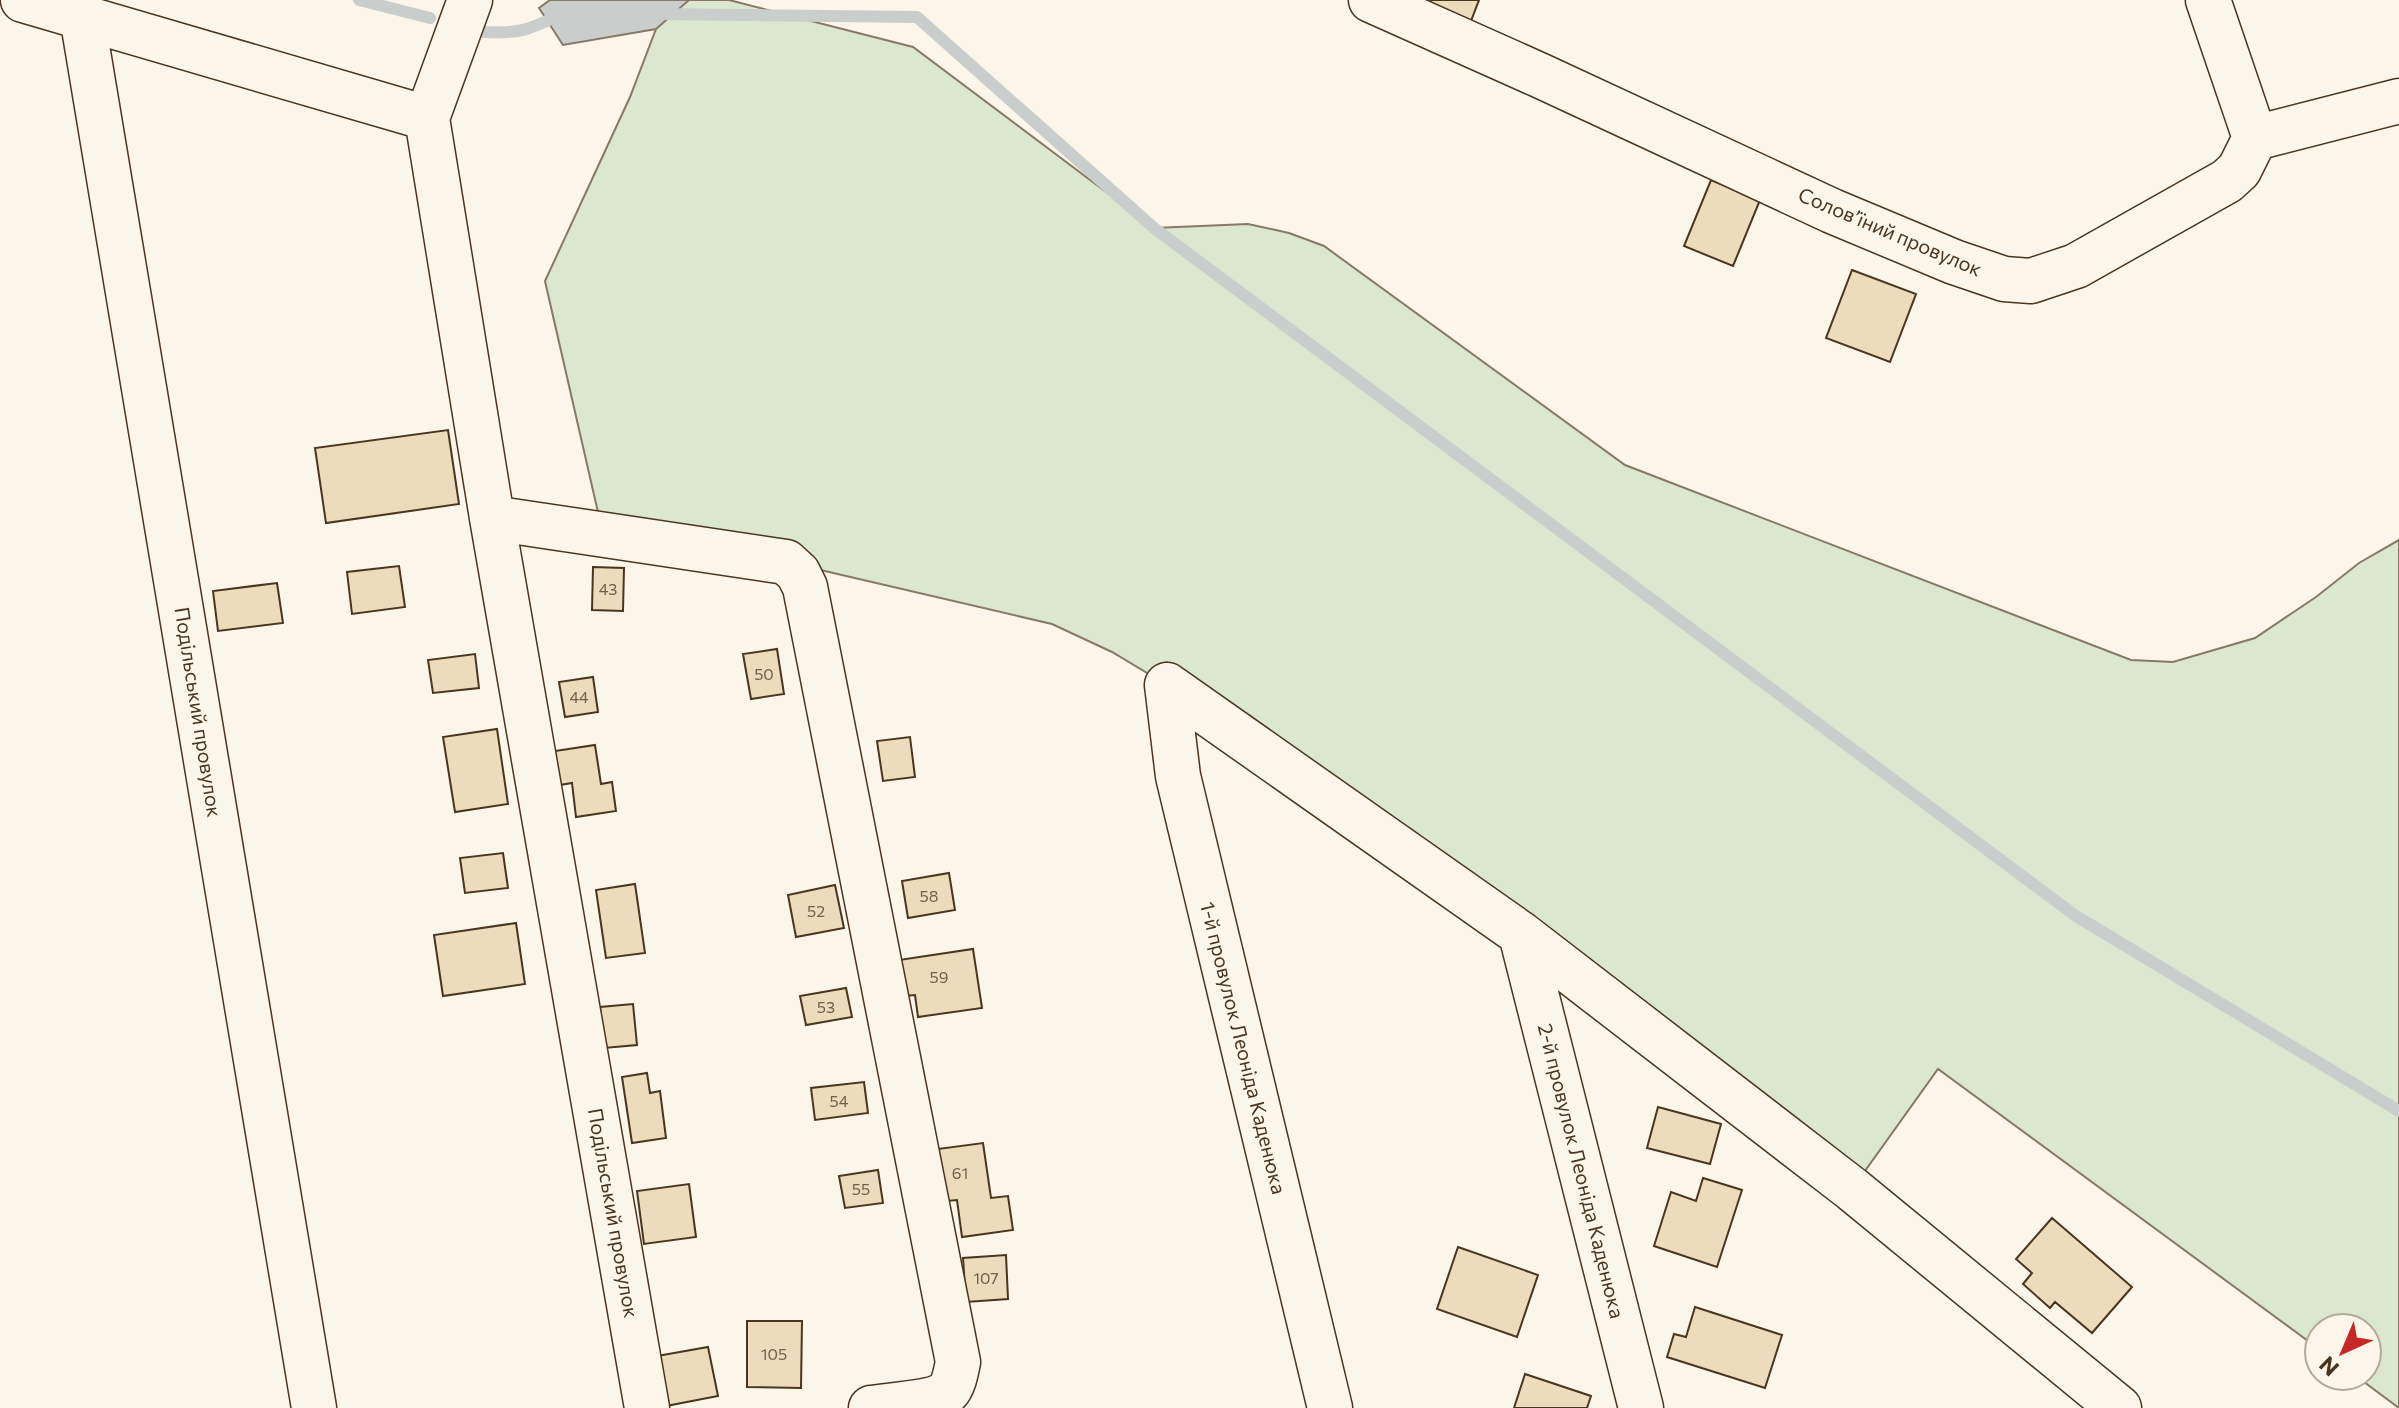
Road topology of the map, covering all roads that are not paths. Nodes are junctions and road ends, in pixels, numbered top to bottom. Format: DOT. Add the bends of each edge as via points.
graph roads {
  1 [pos="23,0"];
  2 [pos="470,0"];
  3 [pos="1371,0"];
  4 [pos="2208,0"];
  5 [pos="82,16"];
  6 [pos="2399,101"];
  7 [pos="427,118"];
  8 [pos="2255,138"];
  9 [pos="492,518"];
  10 [pos="1521,934"];
  11 [pos="314,1408"];
  12 [pos="647,1408"];
  13 [pos="871,1408"];
  14 [pos="1330,1408"];
  15 [pos="1641,1408"];
  16 [pos="2119,1408"];
  1 -- 5 [label="street"];
  2 -- 7 [label="street"];
  3 -- 8 [label="street, Соловʼїний провулок" via="1832,211 2004,279 2031,281 2076,266 2227,181 2239,170"];
  4 -- 8 [label="street"];
  5 -- 7 [label="street"];
  5 -- 11 [label="street, Подільський провулок"];
  6 -- 8 [label="street"];
  7 -- 9 [label="street, Подільський провулок"];
  9 -- 12 [label="street, Подільський провулок"];
  9 -- 13 [label="street" via="786,562 805,587 958,1362 947,1392"];
  10 -- 14 [label="street, 1-й провулок Леоніда Каденюка" via="1167,685 1178,776"];
  10 -- 15 [label="street, 2-й провулок Леоніда Каденюка"];
  10 -- 16 [label="street" via="1852,1189"];
}
